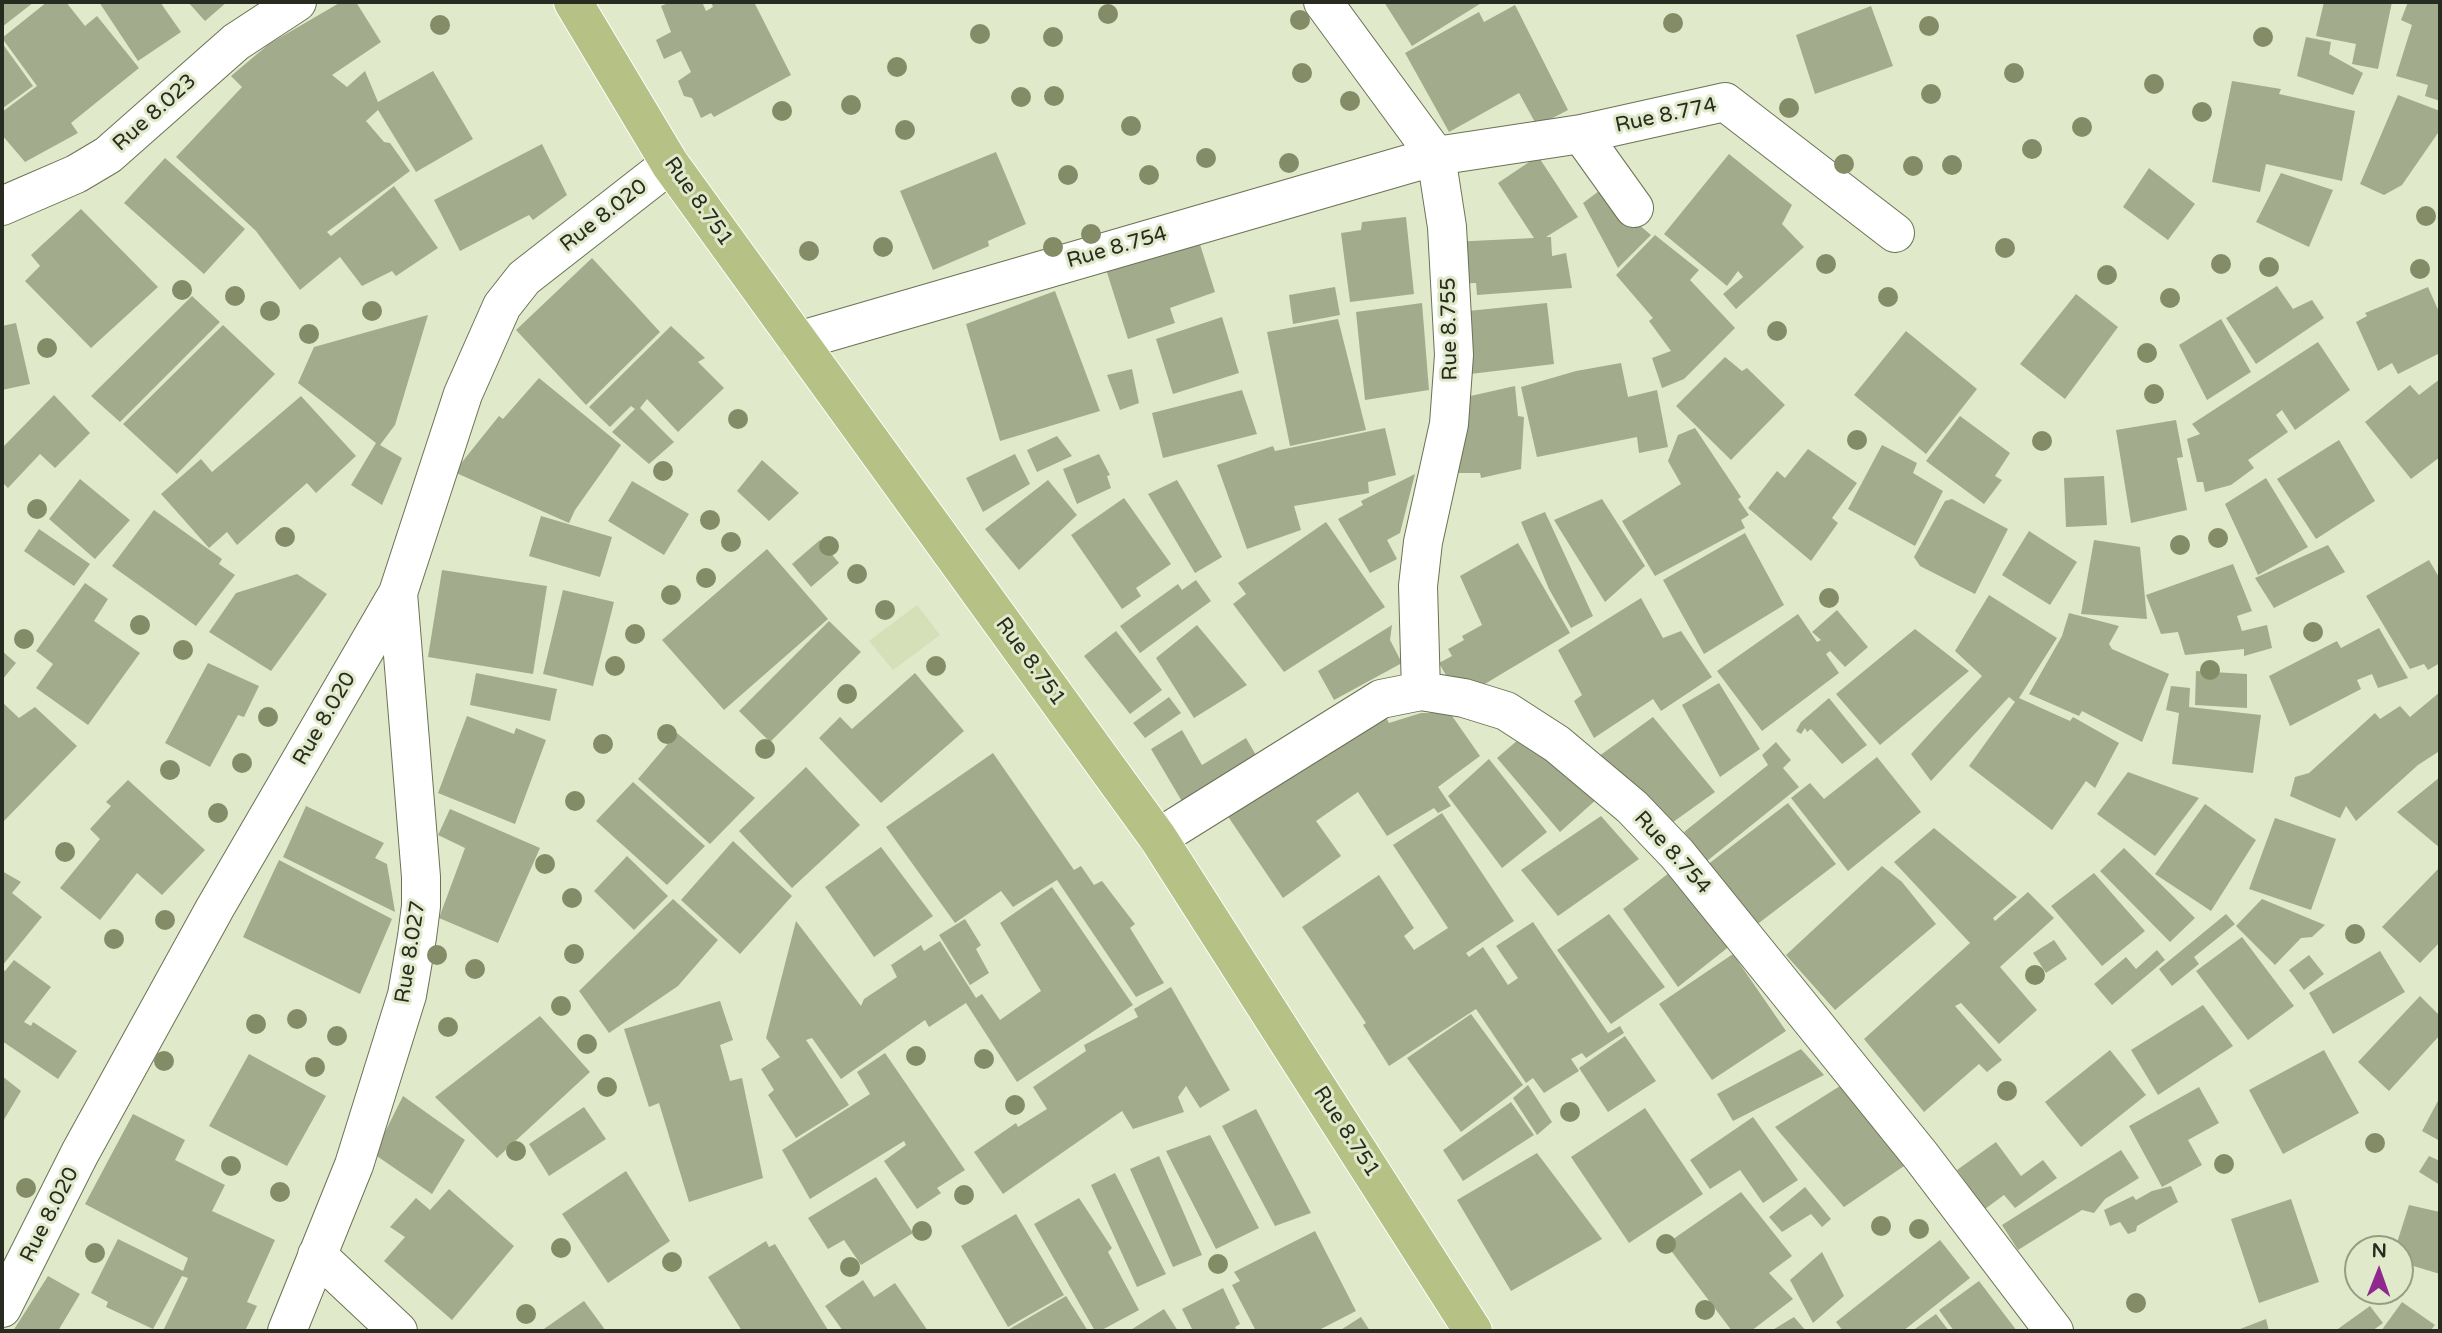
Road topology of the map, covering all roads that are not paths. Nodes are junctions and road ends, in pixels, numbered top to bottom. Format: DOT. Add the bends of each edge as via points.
graph roads {
  1 [pos="297,2"];
  2 [pos="573,2"];
  3 [pos="1323,2"];
  4 [pos="1581,134"];
  5 [pos="1436,156"];
  6 [pos="670,164"];
  7 [pos="2,206"];
  8 [pos="1634,208"];
  9 [pos="1895,233"];
  10 [pos="798,341"];
  11 [pos="398,593"];
  12 [pos="1421,691"];
  13 [pos="1158,838"];
  14 [pos="317,1255"];
  15 [pos="2,1308"];
  16 [pos="287,1331"];
  17 [pos="398,1331"];
  18 [pos="1473,1331"];
  19 [pos="2053,1331"];
  1 -- 7 [label="street, Rue 8.023" via="236,42 108,155"];
  2 -- 6 [label="main road, Rue 8.751"];
  3 -- 5 [label="street, Rue 8.755"];
  4 -- 5 [label="street, Rue 8.774"];
  4 -- 8 [label="street"];
  4 -- 9 [label="street, Rue 8.774" via="1725,102"];
  5 -- 10 [label="street, Rue 8.754"];
  5 -- 12 [label="street, Rue 8.755" via="1447,227 1454,355 1449,424 1419,575"];
  6 -- 10 [label="main road, Rue 8.751"];
  6 -- 11 [label="street, Rue 8.020" via="524,278 502,306 463,394"];
  10 -- 13 [label="main road, Rue 8.751"];
  11 -- 14 [label="street, Rue 8.027" via="421,906 407,995 354,1165"];
  11 -- 15 [label="street, Rue 8.020" via="209,920 80,1153"];
  12 -- 13 [label="street, Rue 8.754" via="1381,699"];
  12 -- 19 [label="street, Rue 8.754" via="1506,711 1557,744 1632,807 1677,854 1913,1146"];
  13 -- 18 [label="main road, Rue 8.751"];
  14 -- 16 [label="street, Rue 8.027"];
  14 -- 17 [label="street"];
}
